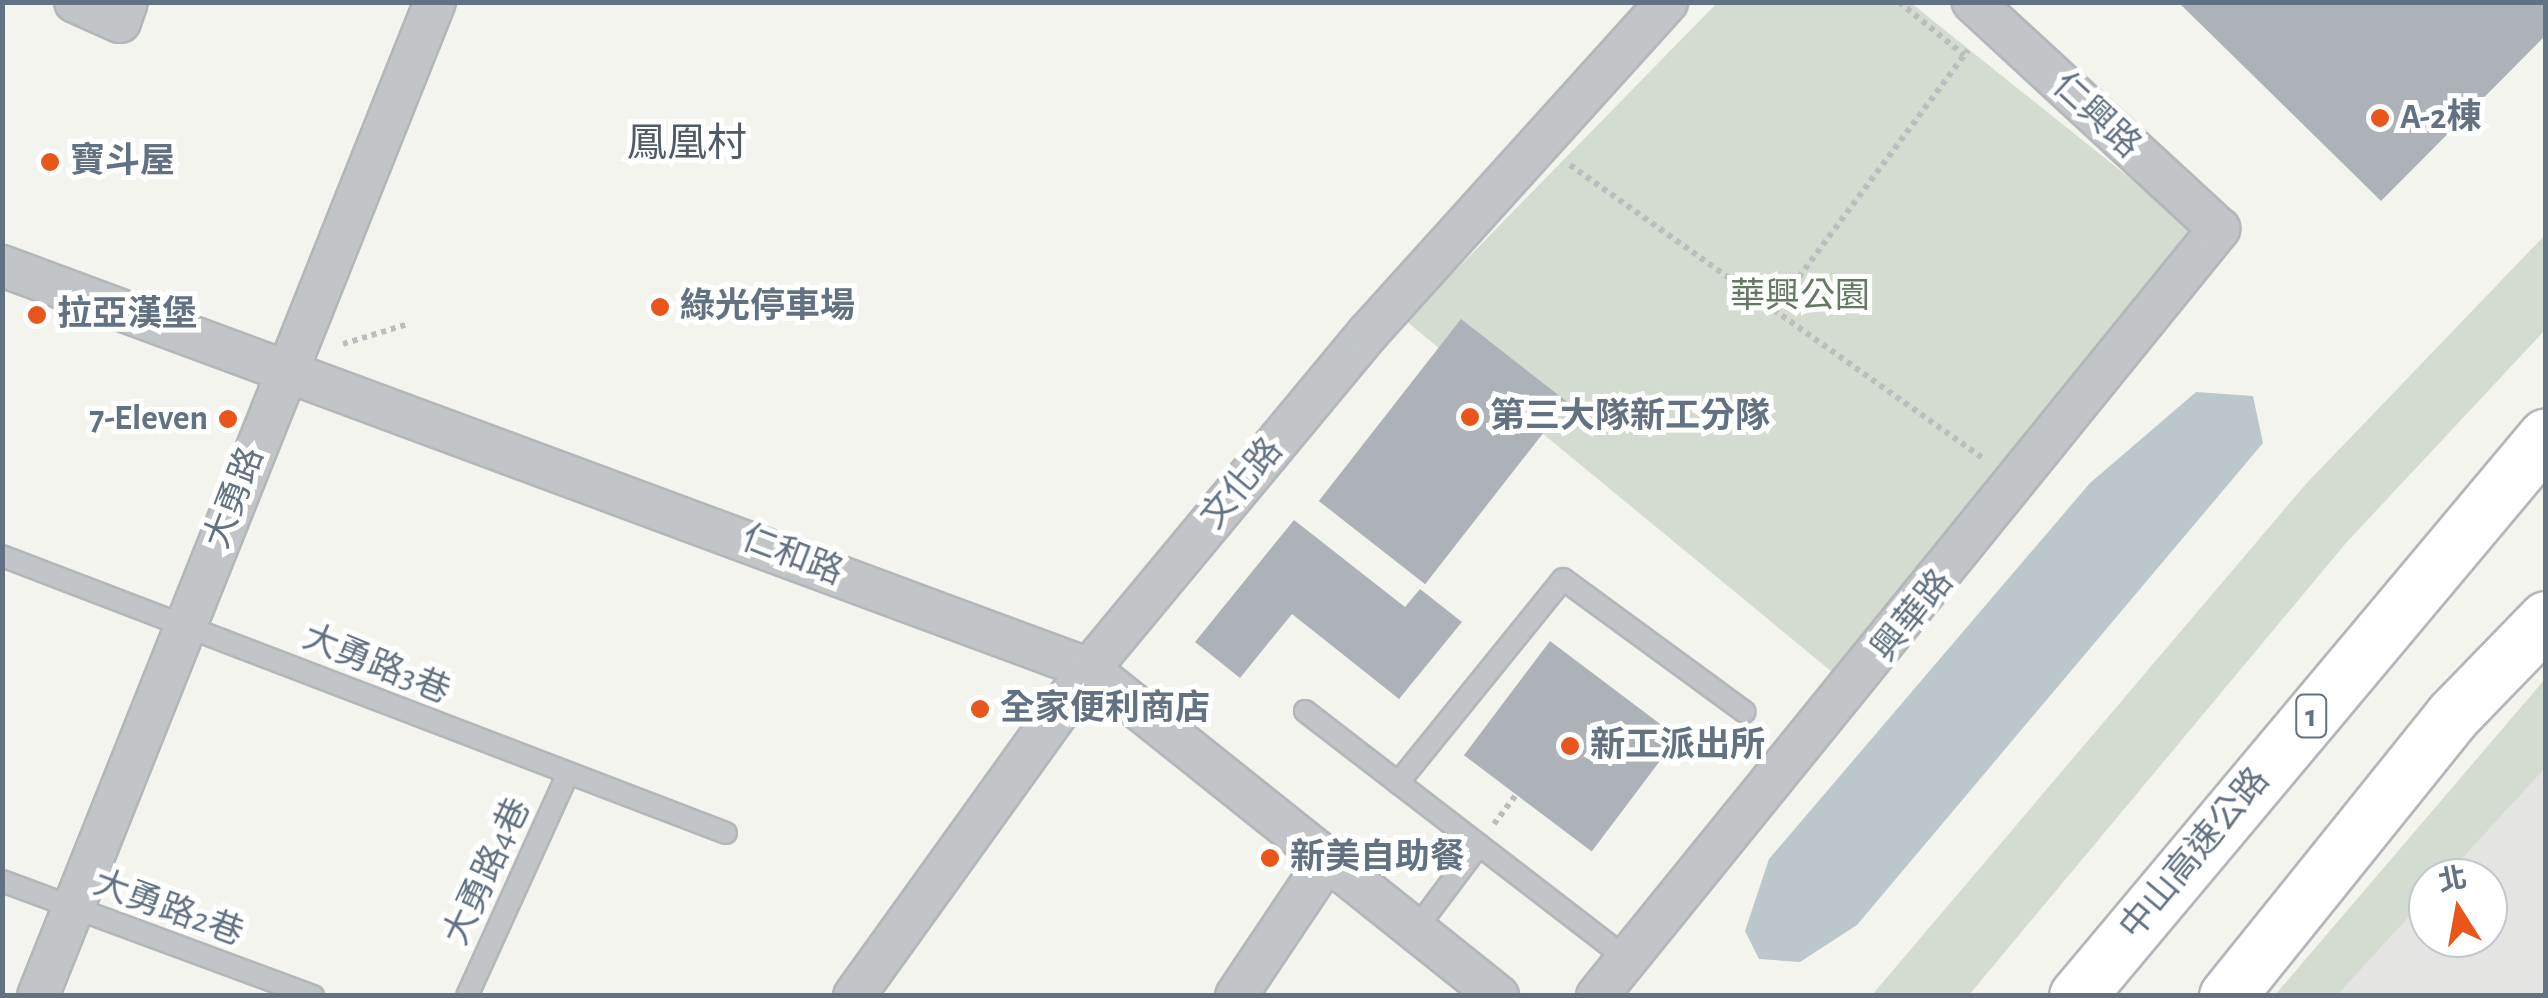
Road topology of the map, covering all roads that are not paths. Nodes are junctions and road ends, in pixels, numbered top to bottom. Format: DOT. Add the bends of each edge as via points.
graph roads {
  1 [pos="75,2"];
  2 [pos="127,2"];
  3 [pos="435,2"];
  4 [pos="1667,2"];
  5 [pos="1973,2"];
  6 [pos="2219,229"];
  7 [pos="2,266"];
  8 [pos="286,367"];
  9 [pos="2546,436"];
  10 [pos="2,556"];
  11 [pos="2546,619"];
  12 [pos="186,623"];
  13 [pos="1088,669"];
  14 [pos="1305,712"];
  15 [pos="1745,712"];
  16 [pos="567,776"];
  17 [pos="1398,783"];
  18 [pos="726,833"];
  19 [pos="1479,846"];
  20 [pos="1327,860"];
  21 [pos="2,881"];
  22 [pos="69,908"];
  23 [pos="1412,934"];
  24 [pos="1628,959"];
  25 [pos="38,996"];
  26 [pos="313,996"];
  27 [pos="467,996"];
  28 [pos="854,996"];
  29 [pos="1236,996"];
  30 [pos="1498,996"];
  31 [pos="1597,996"];
  32 [pos="2077,996"];
  33 [pos="2228,996"];
  1 -- 2 [label="street" via="120,22"];
  3 -- 8 [label="street, 大勇路"];
  4 -- 13 [label="street, 文化路" via="1368,333"];
  5 -- 6 [label="street, 仁興路"];
  6 -- 24 [label="street, 興華路"];
  7 -- 8 [label="street, 仁和路"];
  8 -- 12 [label="street, 大勇路"];
  8 -- 13 [label="street, 仁和路"];
  9 -- 32 [label="highway, 中山高速公路 / 1"];
  10 -- 12 [label="lane, 大勇路3巷"];
  11 -- 33 [label="highway" via="2452,716"];
  12 -- 16 [label="lane, 大勇路3巷"];
  12 -- 22 [label="street, 大勇路"];
  13 -- 20 [label="street, 仁和路"];
  13 -- 28 [label="street, 文化路"];
  14 -- 17 [label="lane"];
  15 -- 17 [label="lane" via="1564,579"];
  16 -- 18 [label="lane, 大勇路3巷"];
  16 -- 27 [label="lane, 大勇路4巷"];
  17 -- 19 [label="lane"];
  19 -- 23 [label="lane"];
  19 -- 24 [label="lane"];
  20 -- 23 [label="street, 仁和路"];
  20 -- 29 [label="street"];
  21 -- 22 [label="lane, 大勇路2巷"];
  22 -- 25 [label="street, 大勇路"];
  22 -- 26 [label="lane, 大勇路2巷"];
  23 -- 30 [label="street, 仁和路"];
  24 -- 31 [label="street, 興華路"];
}
